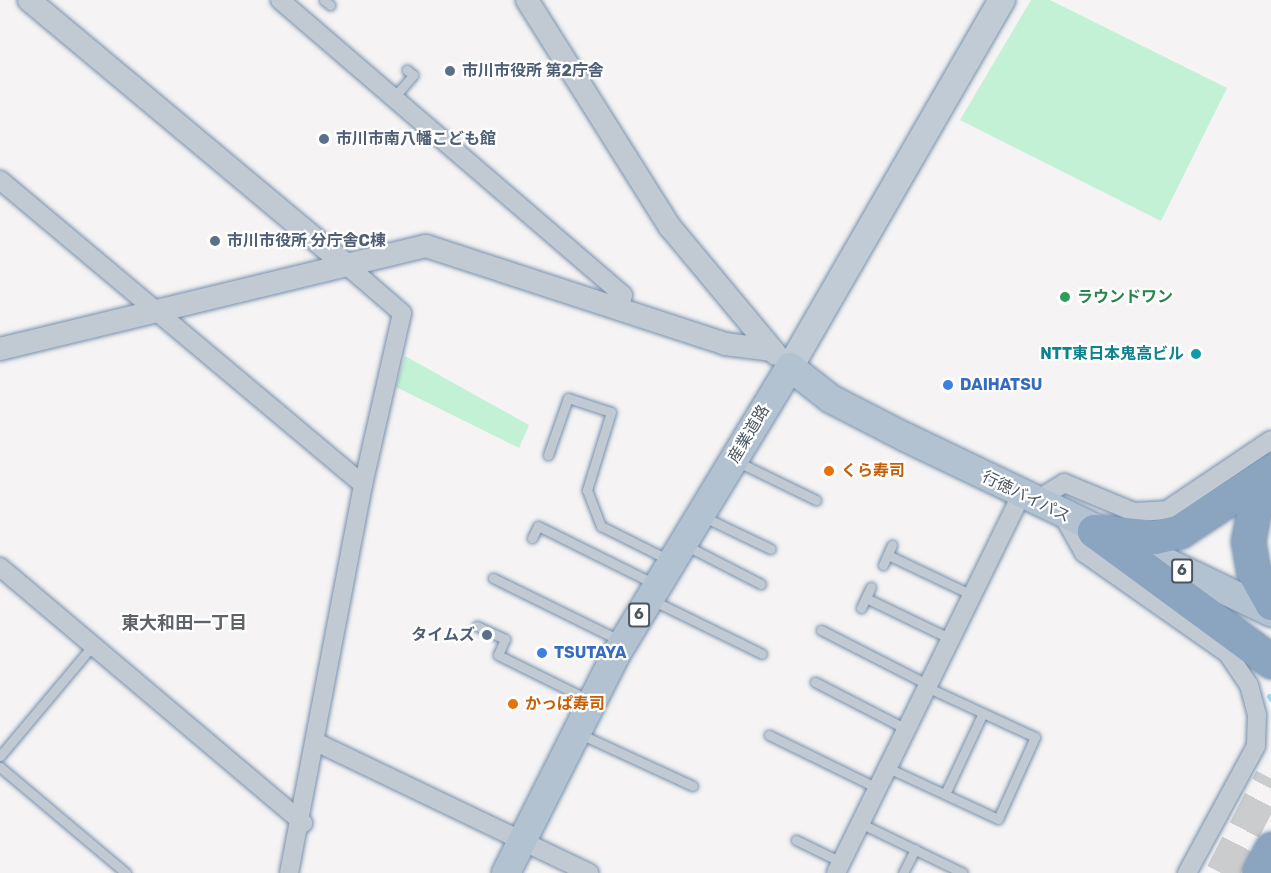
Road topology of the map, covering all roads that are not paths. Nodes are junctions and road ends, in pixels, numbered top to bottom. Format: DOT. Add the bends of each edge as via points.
graph roads {
  1 [pos="29,0"];
  2 [pos="280,0"];
  3 [pos="527,0"];
  4 [pos="1002,0"];
  5 [pos="407,70"];
  6 [pos="395,96"];
  7 [pos="0,180"];
  8 [pos="344,263"];
  9 [pos="620,308"];
  10 [pos="155,310"];
  11 [pos="0,349"];
  12 [pos="780,358"];
  13 [pos="1271,440"];
  14 [pos="548,455"];
  15 [pos="734,460"];
  16 [pos="1271,471"];
  17 [pos="1271,476"];
  18 [pos="363,485"];
  19 [pos="1028,499"];
  20 [pos="816,500"];
  21 [pos="700,515"];
  22 [pos="1064,517"];
  23 [pos="1271,524"];
  24 [pos="1094,531"];
  25 [pos="532,538"];
  26 [pos="771,549"];
  27 [pos="1271,549"];
  28 [pos="883,565"];
  29 [pos="0,567"];
  30 [pos="665,572"];
  31 [pos="493,578"];
  32 [pos="761,584"];
  33 [pos="871,587"];
  34 [pos="972,595"];
  35 [pos="866,598"];
  36 [pos="1271,603"];
  37 [pos="861,608"];
  38 [pos="1271,612"];
  39 [pos="477,626"];
  40 [pos="821,630"];
  41 [pos="951,639"];
  42 [pos="623,643"];
  43 [pos="93,645"];
  44 [pos="762,654"];
  45 [pos="1271,661"];
  46 [pos="815,682"];
  47 [pos="928,686"];
  48 [pos="591,701"];
  49 [pos="983,713"];
  50 [pos="906,729"];
  51 [pos="575,731"];
  52 [pos="769,735"];
  53 [pos="318,743"];
  54 [pos="0,756"];
  55 [pos="0,767"];
  56 [pos="886,767"];
  57 [pos="693,786"];
  58 [pos="876,788"];
  59 [pos="945,794"];
  60 [pos="303,823"];
  61 [pos="860,823"];
  62 [pos="522,840"];
  63 [pos="796,840"];
  64 [pos="915,849"];
  65 [pos="1271,849"];
  66 [pos="839,867"];
  67 [pos="126,873"];
  68 [pos="289,873"];
  69 [pos="506,873"];
  70 [pos="589,873"];
  71 [pos="903,873"];
  72 [pos="963,873"];
  73 [pos="1187,873"];
  74 [pos="1259,873"];
  1 -- 8 [label="street"];
  2 -- 6 [label="street"];
  3 -- 12 [label="street" via="670,227"];
  4 -- 12 [label="main road, 産業道路"];
  5 -- 6 [label="lane" via="413,75"];
  6 -- 9 [label="street" via="623,295"];
  7 -- 10 [label="street"];
  8 -- 9 [label="street" via="426,246"];
  8 -- 10 [label="street"];
  8 -- 18 [label="street" via="402,314"];
  9 -- 12 [label="street" via="725,344"];
  10 -- 11 [label="street"];
  10 -- 18 [label="street"];
  12 -- 15 [label="main road, 産業道路 / 6"];
  12 -- 19 [label="main road, 行徳バイパス / 6" via="831,399"];
  13 -- 19 [label="street" via="1167,510 1134,512 1064,483"];
  14 -- 30 [label="lane" via="568,398 611,412 587,490 601,526"];
  15 -- 20 [label="lane"];
  15 -- 21 [label="main road, 産業道路 / 6"];
  16 -- 24 [label="highway" via="1180,531 1155,537"];
  17 -- 36 [label="highway" via="1257,496 1248,541 1253,570"];
  18 -- 53 [label="street"];
  19 -- 22 [label="main road, 行徳バイパス / 6"];
  19 -- 34 [label="street"];
  21 -- 26 [label="lane"];
  21 -- 30 [label="main road, 産業道路 / 6"];
  22 -- 24 [label="main road, 行徳バイパス / 6"];
  22 -- 73 [label="street" via="1084,553 1228,654 1249,685 1257,716 1256,746"];
  23 -- 27 [label="highway"];
  24 -- 38 [label="main road, 行徳バイパス / 6"];
  24 -- 45 [label="highway"];
  25 -- 30 [label="lane" via="538,526"];
  28 -- 34 [label="lane" via="890,550"];
  29 -- 43 [label="street"];
  30 -- 32 [label="lane"];
  30 -- 42 [label="main road, 産業道路 / 6"];
  30 -- 44 [label="lane"];
  31 -- 42 [label="lane"];
  33 -- 35 [label="lane"];
  34 -- 41 [label="street"];
  35 -- 37 [label="lane"];
  35 -- 41 [label="lane"];
  39 -- 48 [label="lane" via="505,639 498,655"];
  40 -- 47 [label="lane"];
  41 -- 47 [label="street"];
  42 -- 48 [label="main road, 産業道路 / 6"];
  43 -- 54 [label="lane"];
  43 -- 60 [label="street"];
  46 -- 50 [label="lane"];
  47 -- 49 [label="lane"];
  47 -- 50 [label="street"];
  48 -- 51 [label="main road, 産業道路 / 6"];
  49 -- 59 [label="lane"];
  49 -- 59 [label="lane" via="1035,737 998,819"];
  50 -- 56 [label="street"];
  51 -- 57 [label="lane"];
  51 -- 62 [label="main road, 産業道路 / 6"];
  52 -- 58 [label="lane"];
  53 -- 60 [label="street"];
  53 -- 62 [label="street"];
  55 -- 67 [label="lane"];
  56 -- 58 [label="street"];
  56 -- 59 [label="lane"];
  58 -- 61 [label="street"];
  60 -- 68 [label="street"];
  61 -- 64 [label="lane"];
  61 -- 66 [label="street"];
  62 -- 69 [label="main road, 産業道路 / 6"];
  62 -- 70 [label="street"];
  63 -- 66 [label="lane"];
  64 -- 71 [label="lane"];
  64 -- 72 [label="lane"];
  65 -- 74 [label="highway"];
}
